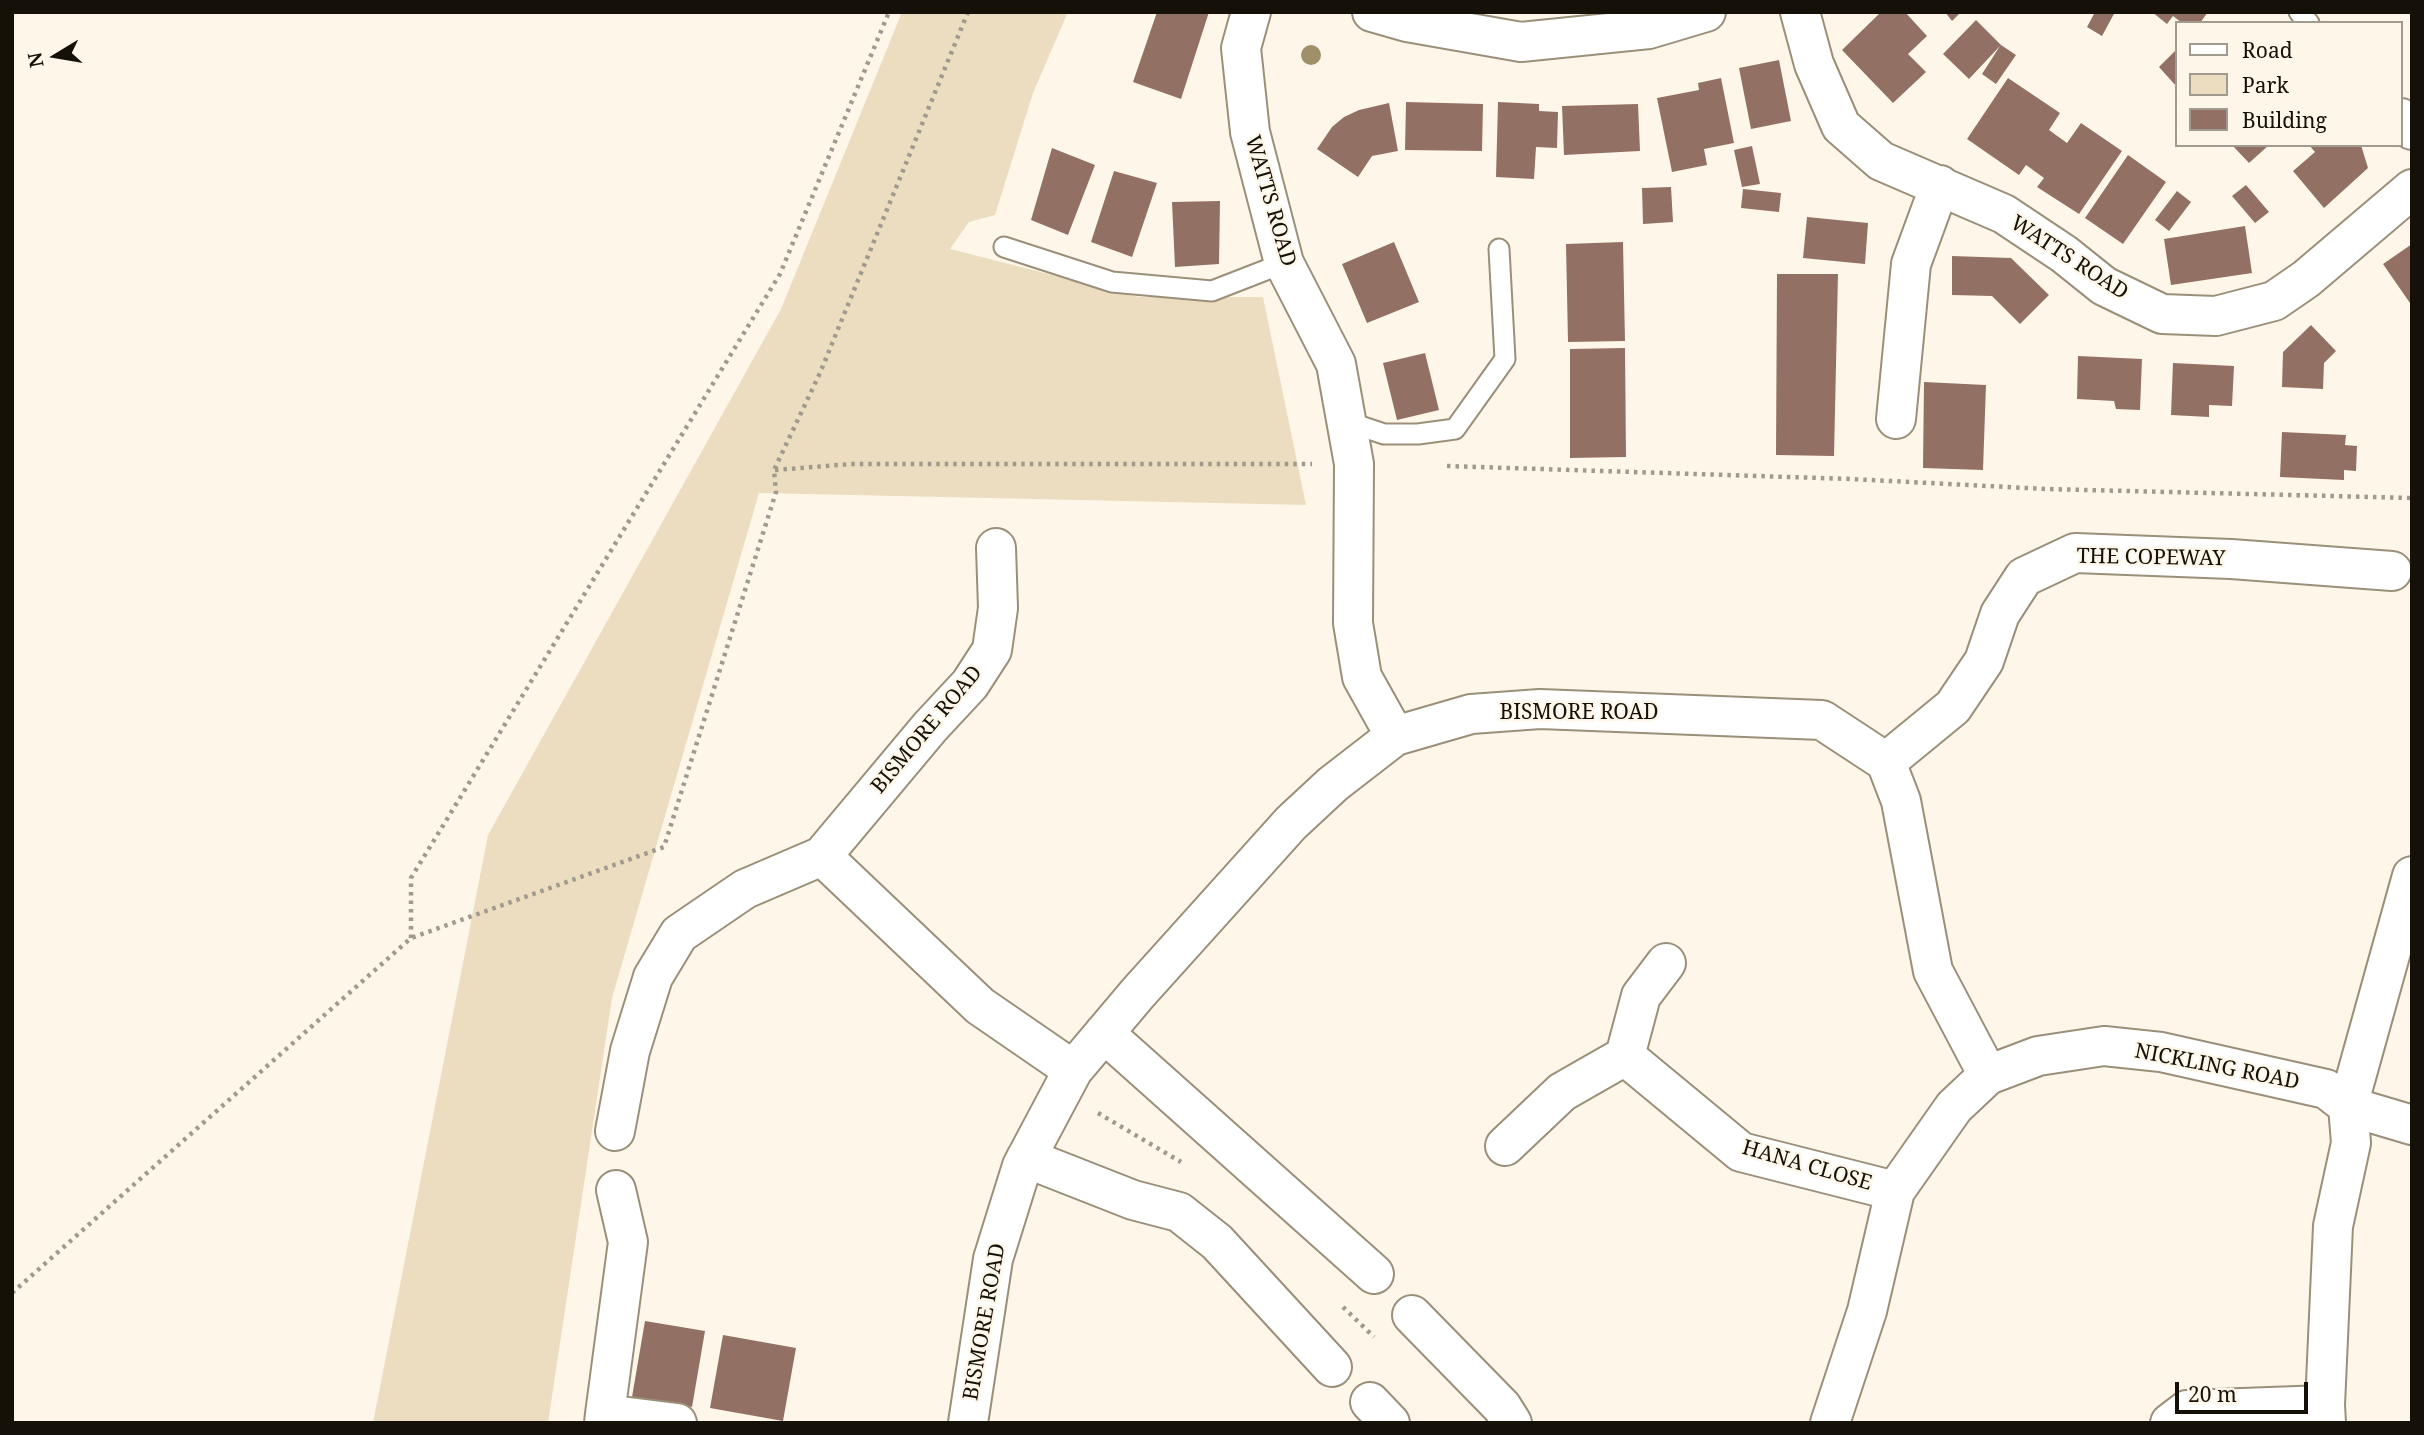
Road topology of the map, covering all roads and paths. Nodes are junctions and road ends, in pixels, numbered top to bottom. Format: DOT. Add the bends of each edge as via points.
graph roads {
  1 [pos="889,12"];
  2 [pos="968,12"];
  3 [pos="1251,12"];
  4 [pos="1372,12"];
  5 [pos="1706,12"];
  6 [pos="1800,12"];
  7 [pos="1940,185"];
  8 [pos="2412,189"];
  9 [pos="1004,247"];
  10 [pos="1499,249"];
  11 [pos="1284,263"];
  12 [pos="1896,419"];
  13 [pos="1348,422"];
  14 [pos="1354,464"];
  15 [pos="1435,466"];
  16 [pos="775,470"];
  17 [pos="2412,498"];
  18 [pos="996,548"];
  19 [pos="2392,571"];
  20 [pos="1395,736"];
  21 [pos="1886,762"];
  22 [pos="822,856"];
  23 [pos="2412,876"];
  24 [pos="411,938"];
  25 [pos="1666,963"];
  26 [pos="1104,1033"];
  27 [pos="1625,1056"];
  28 [pos="1073,1070"];
  29 [pos="1988,1075"];
  30 [pos="2348,1106"];
  31 [pos="2412,1125"];
  32 [pos="615,1131"];
  33 [pos="1505,1146"];
  34 [pos="1026,1158"];
  35 [pos="616,1190"];
  36 [pos="1895,1191"];
  37 [pos="1374,1274"];
  38 [pos="12,1293"];
  39 [pos="1412,1315"];
  40 [pos="1332,1367"];
  41 [pos="2325,1414"];
  42 [pos="604,1419"];
  43 [pos="677,1423"];
  44 [pos="968,1423"];
  45 [pos="1512,1423"];
  46 [pos="1830,1423"];
  47 [pos="2170,1423"];
  1 -- 24 [label="path" via="780,274 411,878"];
  2 -- 16 [label="path" via="820,373"];
  3 -- 11 [label="street, WATTS ROAD" via="1241,48 1250,132"];
  4 -- 5 [label="street" via="1521,42 1649,29"];
  6 -- 7 [label="street, WATTS ROAD" via="1814,64 1841,126 1881,161"];
  7 -- 8 [label="street, WATTS ROAD" via="2004,214 2104,286 2162,314 2216,316 2274,301"];
  7 -- 12 [label="street" via="1911,264"];
  9 -- 11 [label="lane" via="1112,282 1212,291"];
  10 -- 13 [label="lane" via="1504,359 1455,429 1384,434"];
  11 -- 13 [label="street, WATTS ROAD" via="1336,365"];
  13 -- 14 [label="street, WATTS ROAD"];
  14 -- 16 [label="path" via="851,464"];
  14 -- 20 [label="street, WATTS ROAD" via="1353,624 1362,677"];
  15 -- 17 [label="path"];
  16 -- 24 [label="path" via="776,492 664,847"];
  18 -- 22 [label="street, BISMORE ROAD" via="998,608 992,650 970,684"];
  19 -- 21 [label="street, THE COPEWAY" via="2076,553 2024,577 2000,614 1983,661 1953,707"];
  20 -- 21 [label="street, BISMORE ROAD" via="1471,714 1540,709 1822,720"];
  20 -- 26 [label="street, BISMORE ROAD" via="1291,823"];
  21 -- 29 [label="street" via="1902,801 1933,971"];
  22 -- 28 [label="street" via="980,1006"];
  22 -- 32 [label="street, BISMORE ROAD" via="745,889 679,934 653,977 630,1051"];
  23 -- 30 [label="street"];
  24 -- 38 [label="path"];
  25 -- 27 [label="street" via="1641,996"];
  26 -- 28 [label="street, BISMORE ROAD"];
  26 -- 37 [label="street"];
  27 -- 33 [label="street" via="1562,1092"];
  27 -- 36 [label="street, HANA CLOSE" via="1741,1152"];
  28 -- 34 [label="street, BISMORE ROAD"];
  29 -- 30 [label="street, NICKLING ROAD" via="2038,1056 2104,1046 2161,1052 2326,1090"];
  29 -- 36 [label="street, NICKLING ROAD" via="1954,1107"];
  30 -- 31 [label="street, NICKLING ROAD"];
  30 -- 41 [label="street" via="2351,1143 2333,1226"];
  34 -- 40 [label="street" via="1133,1200 1179,1212 1217,1242"];
  34 -- 44 [label="street, BISMORE ROAD" via="993,1259"];
  35 -- 42 [label="street" via="628,1242"];
  36 -- 46 [label="street, NICKLING ROAD" via="1867,1311"];
  39 -- 45 [label="street" via="1502,1407"];
  41 -- 47 [label="street" via="2187,1410"];
  42 -- 43 [label="street"];
}
